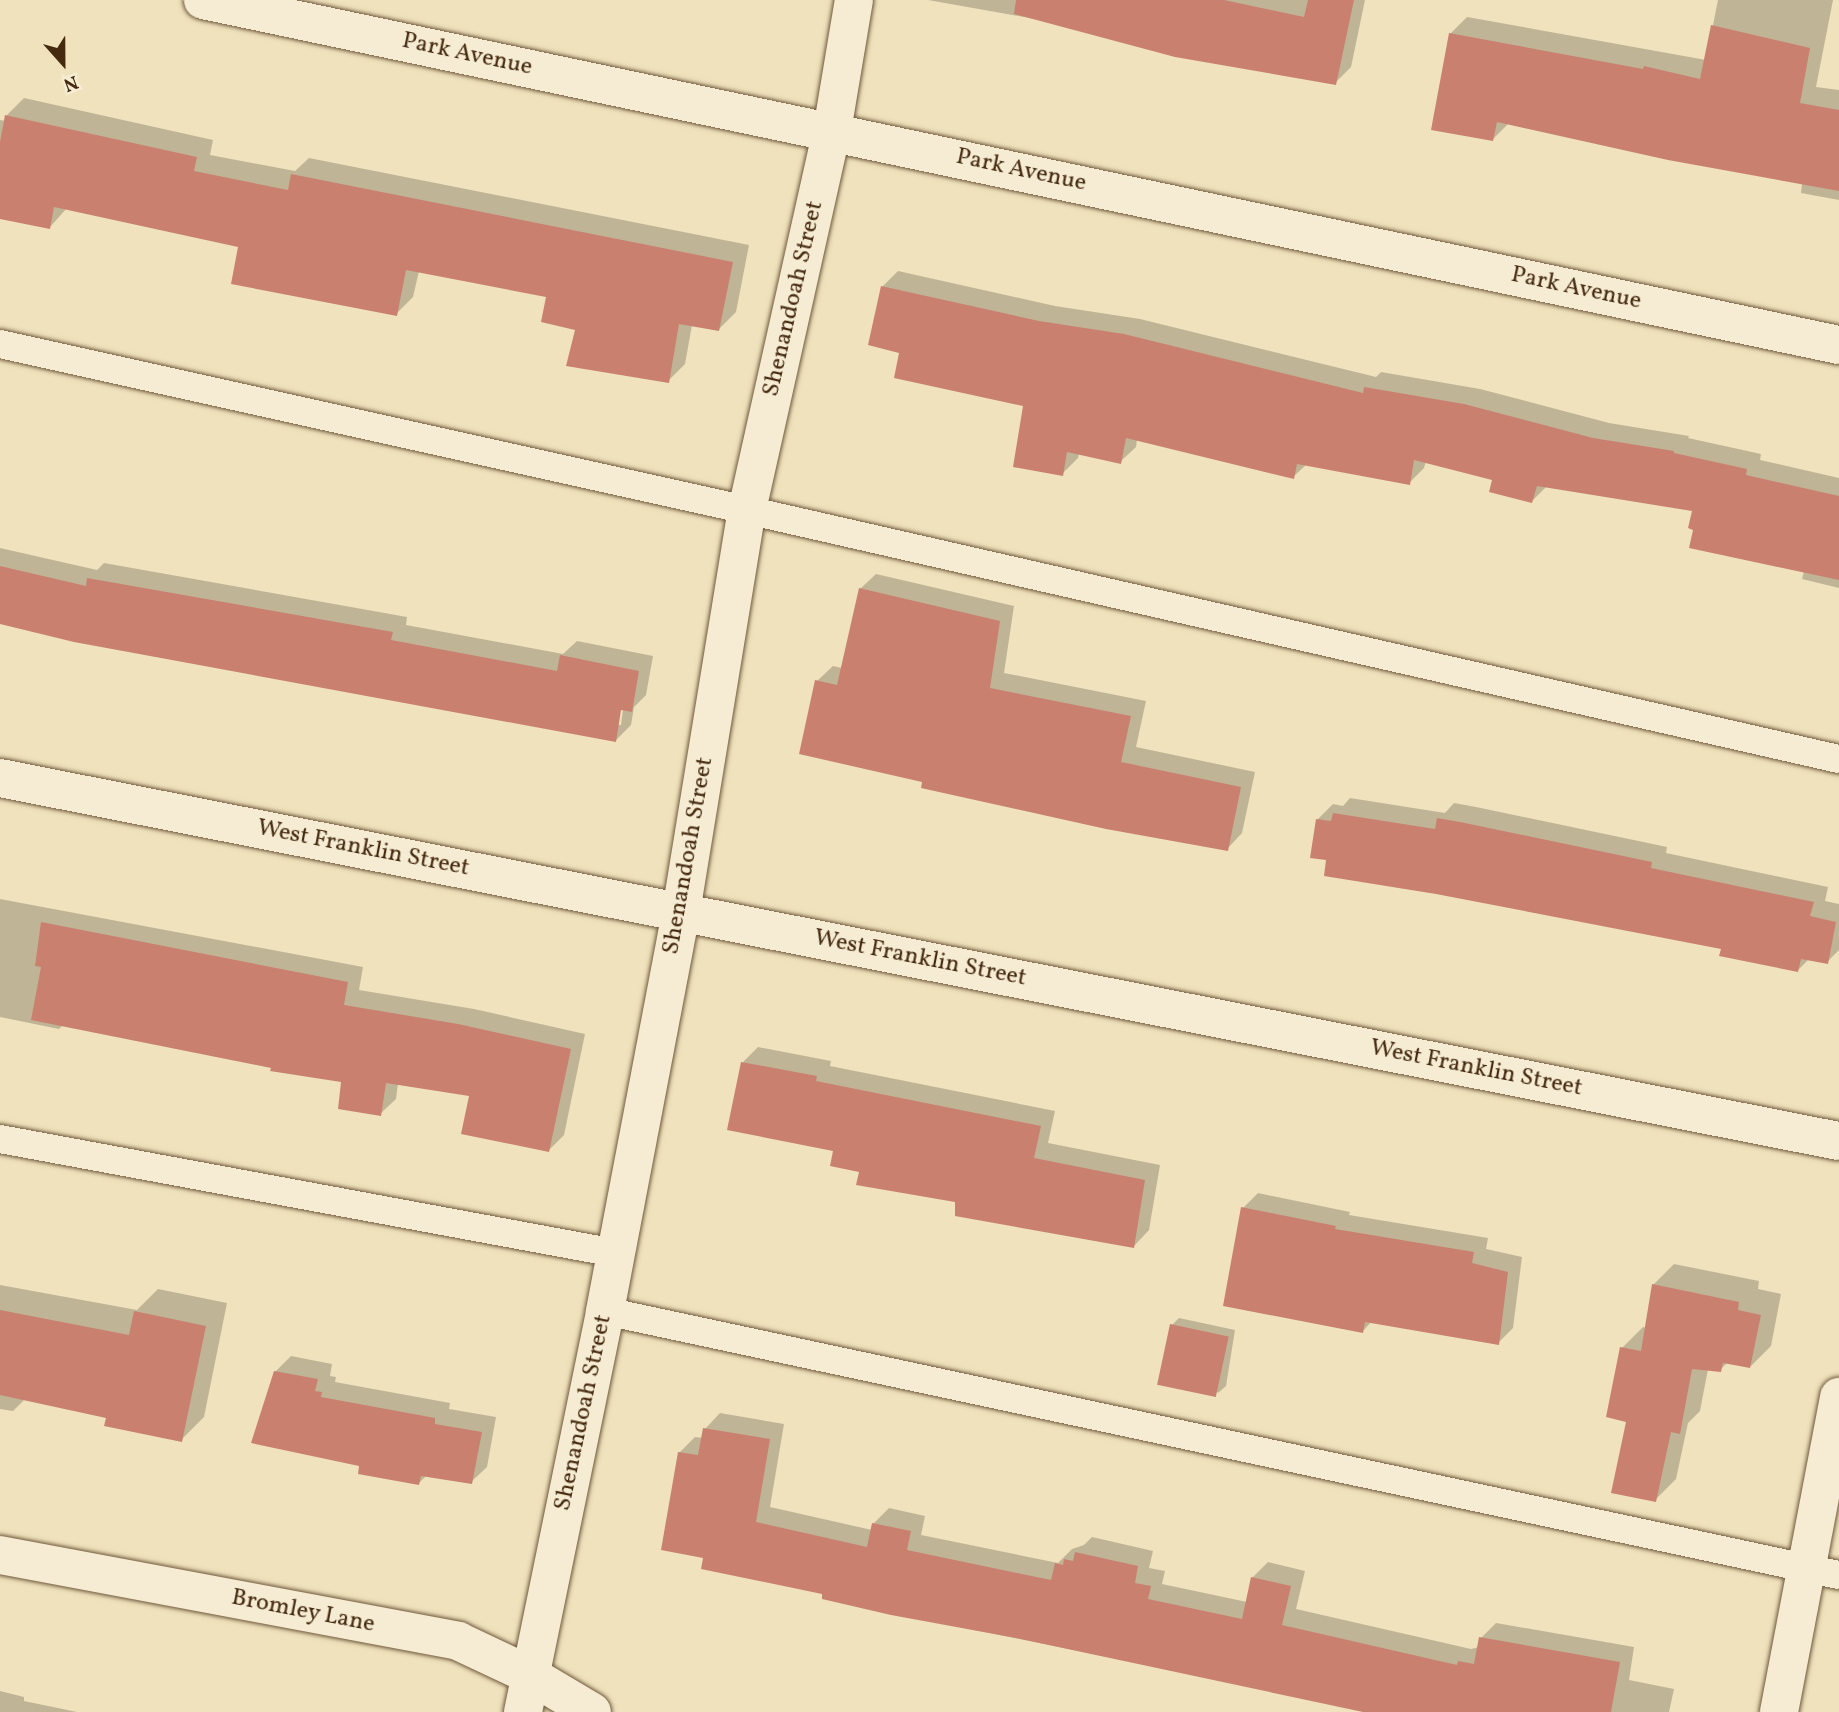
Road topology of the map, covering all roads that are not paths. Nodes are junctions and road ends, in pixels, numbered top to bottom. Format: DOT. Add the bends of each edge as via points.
graph roads {
  1 [pos="203,0"];
  2 [pos="855,0"];
  3 [pos="832,131"];
  4 [pos="0,344"];
  5 [pos="1839,345"];
  6 [pos="747,510"];
  7 [pos="1839,759"];
  8 [pos="0,778"];
  9 [pos="681,912"];
  10 [pos="0,1139"];
  11 [pos="1839,1141"];
  12 [pos="615,1253"];
  13 [pos="605,1311"];
  14 [pos="1839,1398"];
  15 [pos="0,1555"];
  16 [pos="1823,1572"];
  17 [pos="526,1694"];
  18 [pos="592,1712"];
  19 [pos="1779,1712"];
  1 -- 3 [label="street, Park Avenue"];
  2 -- 3 [label="street, Shenandoah Street"];
  3 -- 5 [label="street, Park Avenue"];
  3 -- 6 [label="street, Shenandoah Street"];
  4 -- 6 [label="lane"];
  6 -- 7 [label="lane"];
  6 -- 9 [label="street, Shenandoah Street"];
  8 -- 9 [label="street, West Franklin Street"];
  9 -- 11 [label="street, West Franklin Street"];
  9 -- 12 [label="street, Shenandoah Street"];
  10 -- 12 [label="lane"];
  12 -- 13 [label="street, Shenandoah Street"];
  13 -- 16 [label="lane"];
  13 -- 17 [label="street, Shenandoah Street"];
  14 -- 16 [label="street"];
  15 -- 17 [label="street, Bromley Lane" via="458,1642"];
  16 -- 19 [label="street"];
  17 -- 18 [label="street, Bromley Lane"];
}
